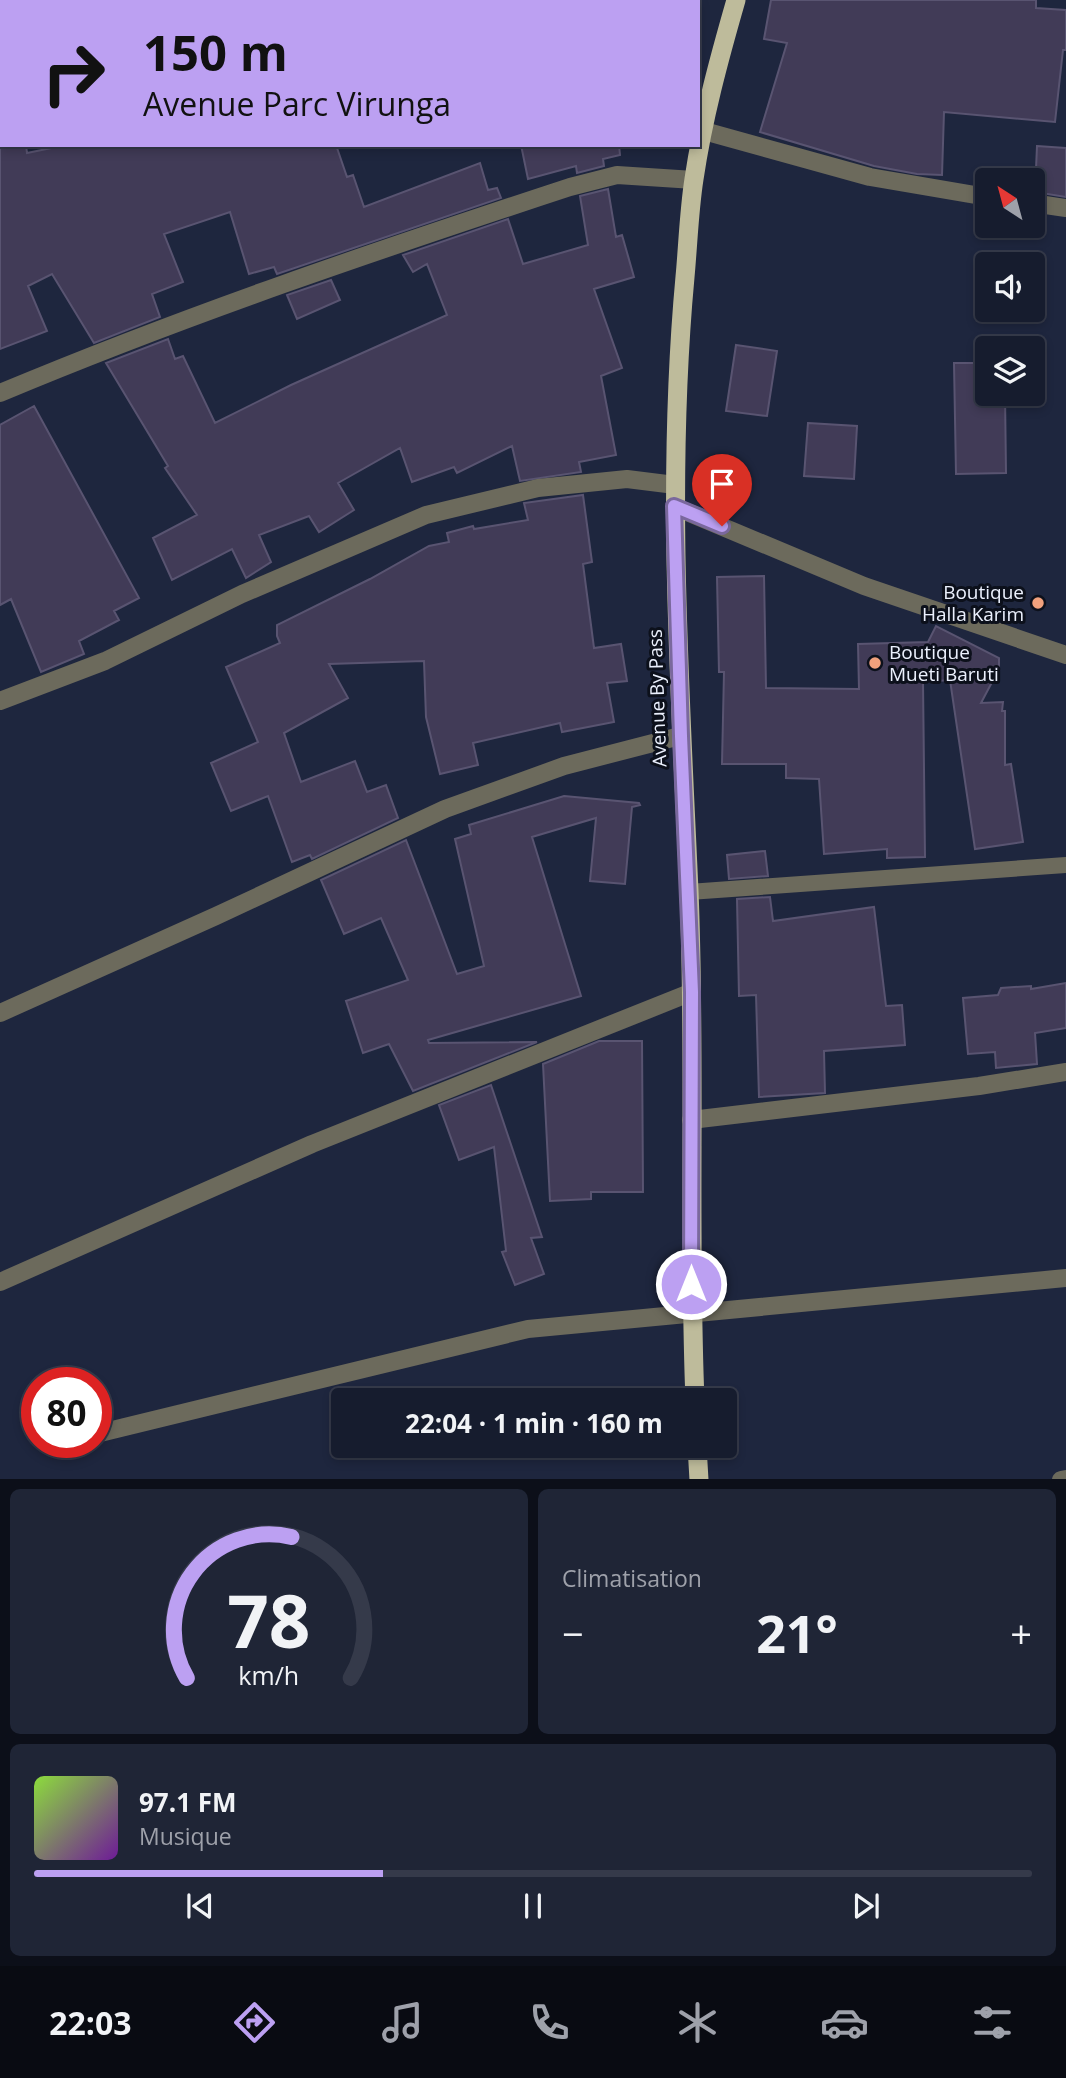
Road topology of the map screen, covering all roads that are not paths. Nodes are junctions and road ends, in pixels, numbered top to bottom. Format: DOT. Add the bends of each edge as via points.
graph roads {
  1 [pos="736,0"];
  2 [pos="704,131"];
  3 [pos="694,180"];
  4 [pos="975,195"];
  5 [pos="1045,205"];
  6 [pos="1066,208"];
  7 [pos="0,393"];
  8 [pos="675,485"];
  9 [pos="674,506"];
  10 [pos="1066,654"];
  11 [pos="0,701"];
  12 [pos="681,736"];
  13 [pos="1066,865"];
  14 [pos="689,892"];
  15 [pos="692,992"];
  16 [pos="0,1013"];
  17 [pos="1066,1072"];
  18 [pos="691,1120"];
  19 [pos="1066,1278"];
  20 [pos="0,1282"];
  21 [pos="692,1311"];
  22 [pos="695,1388"];
  23 [pos="112,1430"];
  24 [pos="698,1458"];
  25 [pos="699,1479"];
  1 -- 2 [label="highway, Avenue By Pass" via="716,67"];
  2 -- 3 [label="highway, Avenue By Pass"];
  2 -- 4 [label="street" via="870,177"];
  3 -- 7 [label="street" via="617,175 570,187 279,287"];
  3 -- 8 [label="highway, Avenue By Pass" via="679,334"];
  5 -- 6 [label="street"];
  8 -- 9 [label="highway, Avenue By Pass"];
  8 -- 11 [label="street" via="627,479 538,488 426,514 105,660"];
  9 -- 10 [label="street" via="864,586"];
  9 -- 12 [label="highway, Avenue By Pass"];
  12 -- 14 [label="highway, Avenue By Pass"];
  12 -- 16 [label="street" via="564,765 445,809"];
  13 -- 14 [label="lane"];
  14 -- 15 [label="highway, Avenue By Pass"];
  15 -- 18 [label="highway, Avenue By Pass"];
  15 -- 20 [label="street" via="312,1144"];
  17 -- 18 [label="street"];
  18 -- 21 [label="highway, Avenue By Pass"];
  19 -- 21 [label="street"];
  21 -- 22 [label="highway, Avenue By Pass"];
  21 -- 23 [label="street" via="528,1329"];
  24 -- 25 [label="highway"];
}
